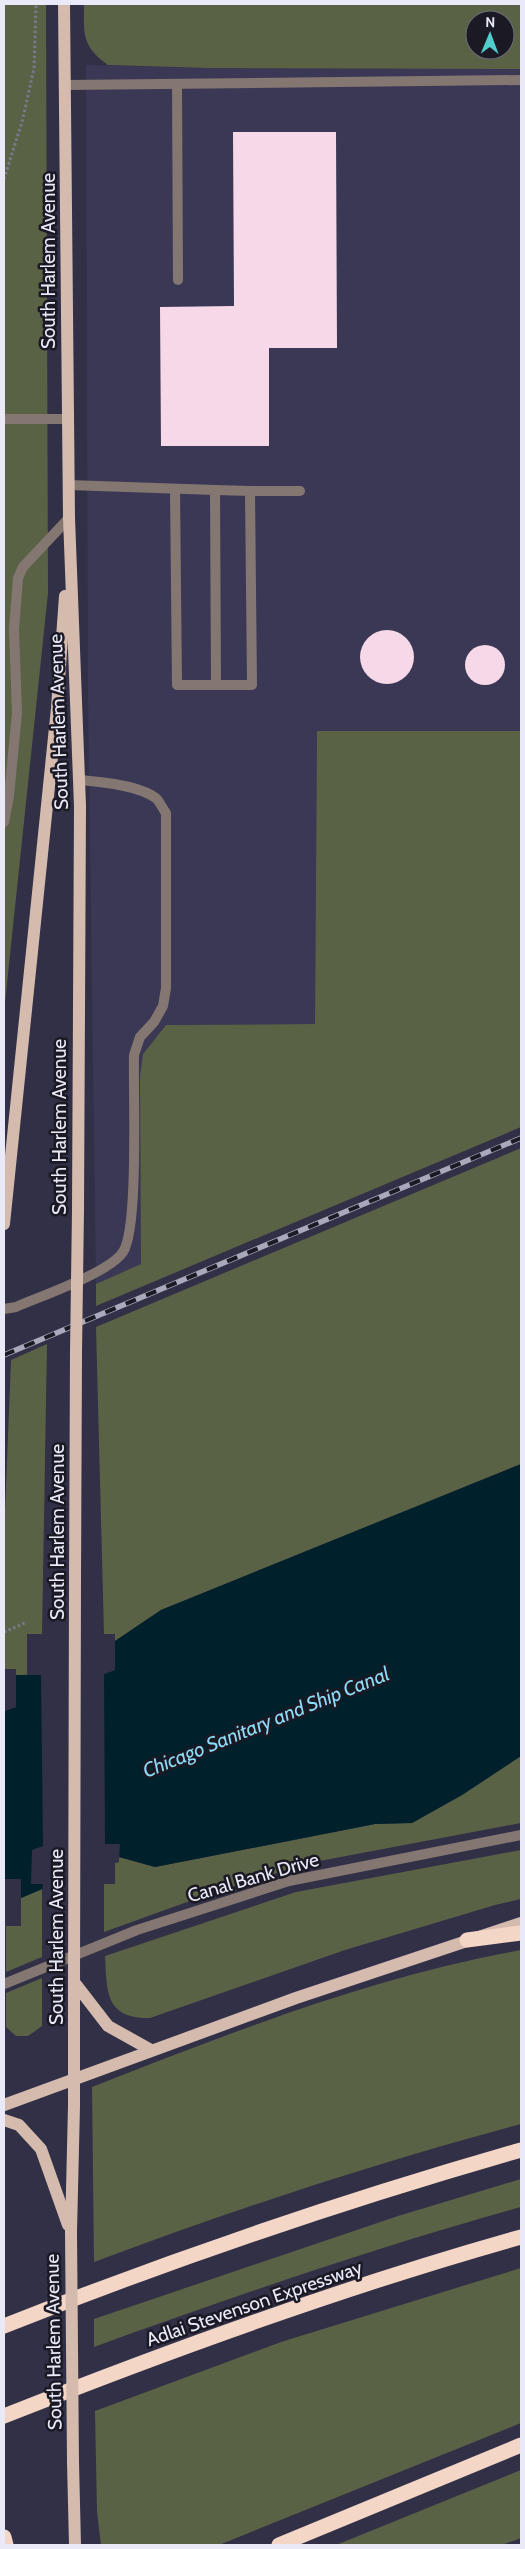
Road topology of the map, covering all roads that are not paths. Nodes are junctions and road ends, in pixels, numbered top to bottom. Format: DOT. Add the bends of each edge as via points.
graph roads {
  1 [pos="64,4"];
  2 [pos="521,80"];
  3 [pos="177,84"];
  4 [pos="65,85"];
  5 [pos="178,280"];
  6 [pos="4,419"];
  7 [pos="68,419"];
  8 [pos="68,485"];
  9 [pos="175,489"];
  10 [pos="215,490"];
  11 [pos="250,491"];
  12 [pos="300,491"];
  13 [pos="68,518"];
  14 [pos="216,685"];
  15 [pos="79,780"];
  16 [pos="4,822"];
  17 [pos="4,1224"];
  18 [pos="4,1309"];
  19 [pos="521,1835"];
  20 [pos="521,1923"];
  21 [pos="521,1933"];
  22 [pos="468,1940"];
  23 [pos="74,1982"];
  24 [pos="4,1984"];
  25 [pos="151,2050"];
  26 [pos="74,2077"];
  27 [pos="4,2105"];
  28 [pos="4,2120"];
  29 [pos="521,2150"];
  30 [pos="71,2232"];
  31 [pos="521,2236"];
  32 [pos="4,2326"];
  33 [pos="4,2416"];
  34 [pos="521,2445"];
  35 [pos="4,2537"];
  36 [pos="6,2545"];
  37 [pos="75,2545"];
  38 [pos="279,2545"];
  1 -- 4 [label="main road, South Harlem Avenue"];
  2 -- 3 [label="street"];
  3 -- 4 [label="street"];
  3 -- 5 [label="street"];
  4 -- 7 [label="main road, South Harlem Avenue"];
  6 -- 7 [label="street"];
  7 -- 8 [label="main road, South Harlem Avenue"];
  8 -- 9 [label="street"];
  8 -- 13 [label="main road, South Harlem Avenue"];
  9 -- 10 [label="street"];
  9 -- 14 [label="street" via="177,685"];
  10 -- 11 [label="street"];
  10 -- 14 [label="street"];
  11 -- 12 [label="street"];
  11 -- 14 [label="street" via="252,685"];
  13 -- 15 [label="main road, South Harlem Avenue"];
  13 -- 16 [label="street" via="23,567 18,578 14,629 17,713"];
  13 -- 17 [label="main road, South Harlem Avenue" via="57,708"];
  15 -- 18 [label="street" via="136,790 156,799 166,813 166,988 163,1006 140,1038 134,1055 132,1221 123,1251 105,1268 16,1307"];
  15 -- 23 [label="main road, South Harlem Avenue, bridge"];
  19 -- 24 [label="street, Canal Bank Drive" via="288,1881 138,1930"];
  20 -- 22 [label="main road"];
  21 -- 22 [label="highway"];
  22 -- 25 [label="main road"];
  23 -- 25 [label="main road" via="108,2026"];
  23 -- 26 [label="main road, South Harlem Avenue"];
  25 -- 26 [label="main road"];
  26 -- 27 [label="main road"];
  26 -- 30 [label="main road, South Harlem Avenue"];
  28 -- 30 [label="main road" via="19,2125 41,2149"];
  29 -- 32 [label="highway" via="233,2240"];
  30 -- 37 [label="main road, South Harlem Avenue, bridge"];
  31 -- 33 [label="highway, Adlai Stevenson Expressway" via="346,2290"];
  34 -- 38 [label="highway"];
  35 -- 36 [label="highway"];
}
